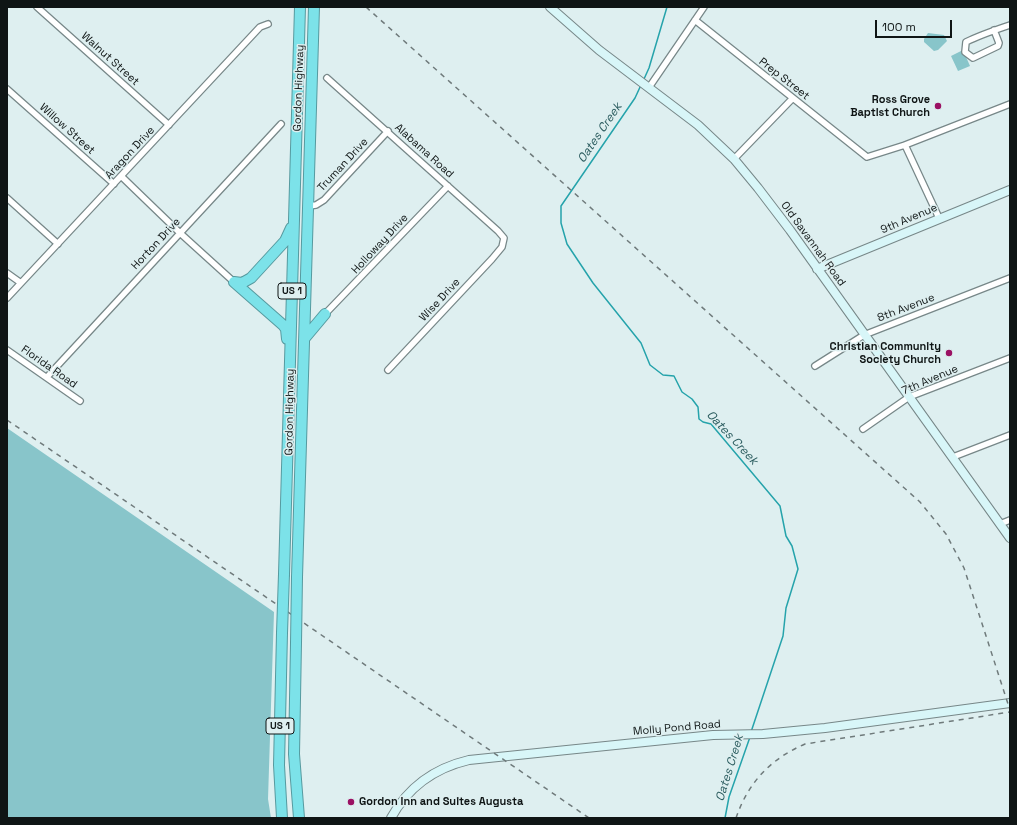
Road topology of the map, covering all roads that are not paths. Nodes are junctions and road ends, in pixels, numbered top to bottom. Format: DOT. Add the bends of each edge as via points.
graph roads {
  1 [pos="37,7"];
  2 [pos="300,7"];
  3 [pos="550,7"];
  4 [pos="704,7"];
  5 [pos="314,8"];
  6 [pos="695,20"];
  7 [pos="268,24"];
  8 [pos="1010,25"];
  9 [pos="994,30"];
  10 [pos="327,78"];
  11 [pos="644,83"];
  12 [pos="7,89"];
  13 [pos="792,99"];
  14 [pos="1010,104"];
  15 [pos="281,124"];
  16 [pos="169,125"];
  17 [pos="388,131"];
  18 [pos="905,145"];
  19 [pos="734,159"];
  20 [pos="121,176"];
  21 [pos="114,184"];
  22 [pos="448,186"];
  23 [pos="1010,190"];
  24 [pos="7,198"];
  25 [pos="309,206"];
  26 [pos="939,218"];
  27 [pos="294,220"];
  28 [pos="180,233"];
  29 [pos="504,241"];
  30 [pos="58,244"];
  31 [pos="817,269"];
  32 [pos="7,273"];
  33 [pos="1010,278"];
  34 [pos="234,282"];
  35 [pos="21,283"];
  36 [pos="7,298"];
  37 [pos="304,303"];
  38 [pos="325,314"];
  39 [pos="864,334"];
  40 [pos="304,339"];
  41 [pos="290,349"];
  42 [pos="7,350"];
  43 [pos="1010,358"];
  44 [pos="814,366"];
  45 [pos="388,370"];
  46 [pos="47,378"];
  47 [pos="909,397"];
  48 [pos="80,401"];
  49 [pos="863,429"];
  50 [pos="1010,435"];
  51 [pos="953,457"];
  52 [pos="1010,520"];
  53 [pos="1000,524"];
  54 [pos="1010,538"];
  55 [pos="1010,703"];
  56 [pos="282,818"];
  57 [pos="299,818"];
  58 [pos="392,818"];
  1 -- 16 [label="street, Walnut Street"];
  2 -- 27 [label="highway, Gordon Highway / US 1"];
  3 -- 11 [label="street, Old Savannah Road" via="599,50"];
  4 -- 6 [label="street"];
  5 -- 25 [label="highway, Gordon Highway / US 1"];
  6 -- 11 [label="street"];
  6 -- 13 [label="street, Prep Street"];
  7 -- 16 [label="street, Aragon Drive" via="260,27"];
  8 -- 9 [label="street"];
  9 -- 9 [label="street" via="998,46 973,58 965,52 966,42"];
  10 -- 17 [label="street, Alabama Road"];
  11 -- 19 [label="street, Old Savannah Road" via="698,125"];
  12 -- 21 [label="street, Willow Street"];
  13 -- 18 [label="street, Prep Street" via="867,157"];
  13 -- 19 [label="street"];
  14 -- 18 [label="street"];
  15 -- 28 [label="street, Horton Drive"];
  16 -- 20 [label="street, Aragon Drive"];
  17 -- 22 [label="street, Alabama Road"];
  17 -- 25 [label="street, Truman Drive" via="324,200"];
  18 -- 26 [label="street"];
  19 -- 31 [label="street, Old Savannah Road"];
  20 -- 21 [label="street, Aragon Drive"];
  20 -- 28 [label="street"];
  21 -- 30 [label="street, Aragon Drive"];
  22 -- 29 [label="street, Alabama Road" via="498,231"];
  22 -- 38 [label="street, Holloway Drive"];
  23 -- 26 [label="street, 9th Avenue"];
  24 -- 30 [label="street"];
  25 -- 37 [label="highway, Gordon Highway / US 1"];
  26 -- 31 [label="street, 9th Avenue"];
  27 -- 34 [label="highway" via="285,241 251,278 242,284"];
  27 -- 41 [label="highway, Gordon Highway / US 1"];
  28 -- 34 [label="street"];
  28 -- 46 [label="street, Horton Drive"];
  29 -- 45 [label="street, Wise Drive" via="492,259"];
  30 -- 35 [label="street, Aragon Drive"];
  31 -- 39 [label="street, Old Savannah Road"];
  32 -- 35 [label="street"];
  33 -- 39 [label="street, 8th Avenue"];
  34 -- 41 [label="highway" via="283,325"];
  35 -- 36 [label="street, Aragon Drive"];
  37 -- 38 [label="highway" via="314,316"];
  37 -- 40 [label="highway, Gordon Highway / US 1"];
  38 -- 40 [label="highway"];
  39 -- 44 [label="street, 8th Avenue"];
  39 -- 47 [label="street, Old Savannah Road"];
  40 -- 57 [label="highway, Gordon Highway / US 1, bridge" via="294,754"];
  41 -- 56 [label="highway, Gordon Highway / US 1, bridge" via="279,765"];
  42 -- 46 [label="street, Florida Road"];
  43 -- 47 [label="street, 7th Avenue"];
  46 -- 48 [label="street, Florida Road"];
  47 -- 49 [label="street, 7th Avenue"];
  47 -- 51 [label="street, Old Savannah Road"];
  50 -- 51 [label="street"];
  51 -- 53 [label="street, Old Savannah Road"];
  52 -- 53 [label="street"];
  53 -- 54 [label="street, Old Savannah Road"];
  55 -- 58 [label="street, Molly Pond Road" via="826,728 763,734 713,735 459,762 442,768 422,781 406,795"];
}
